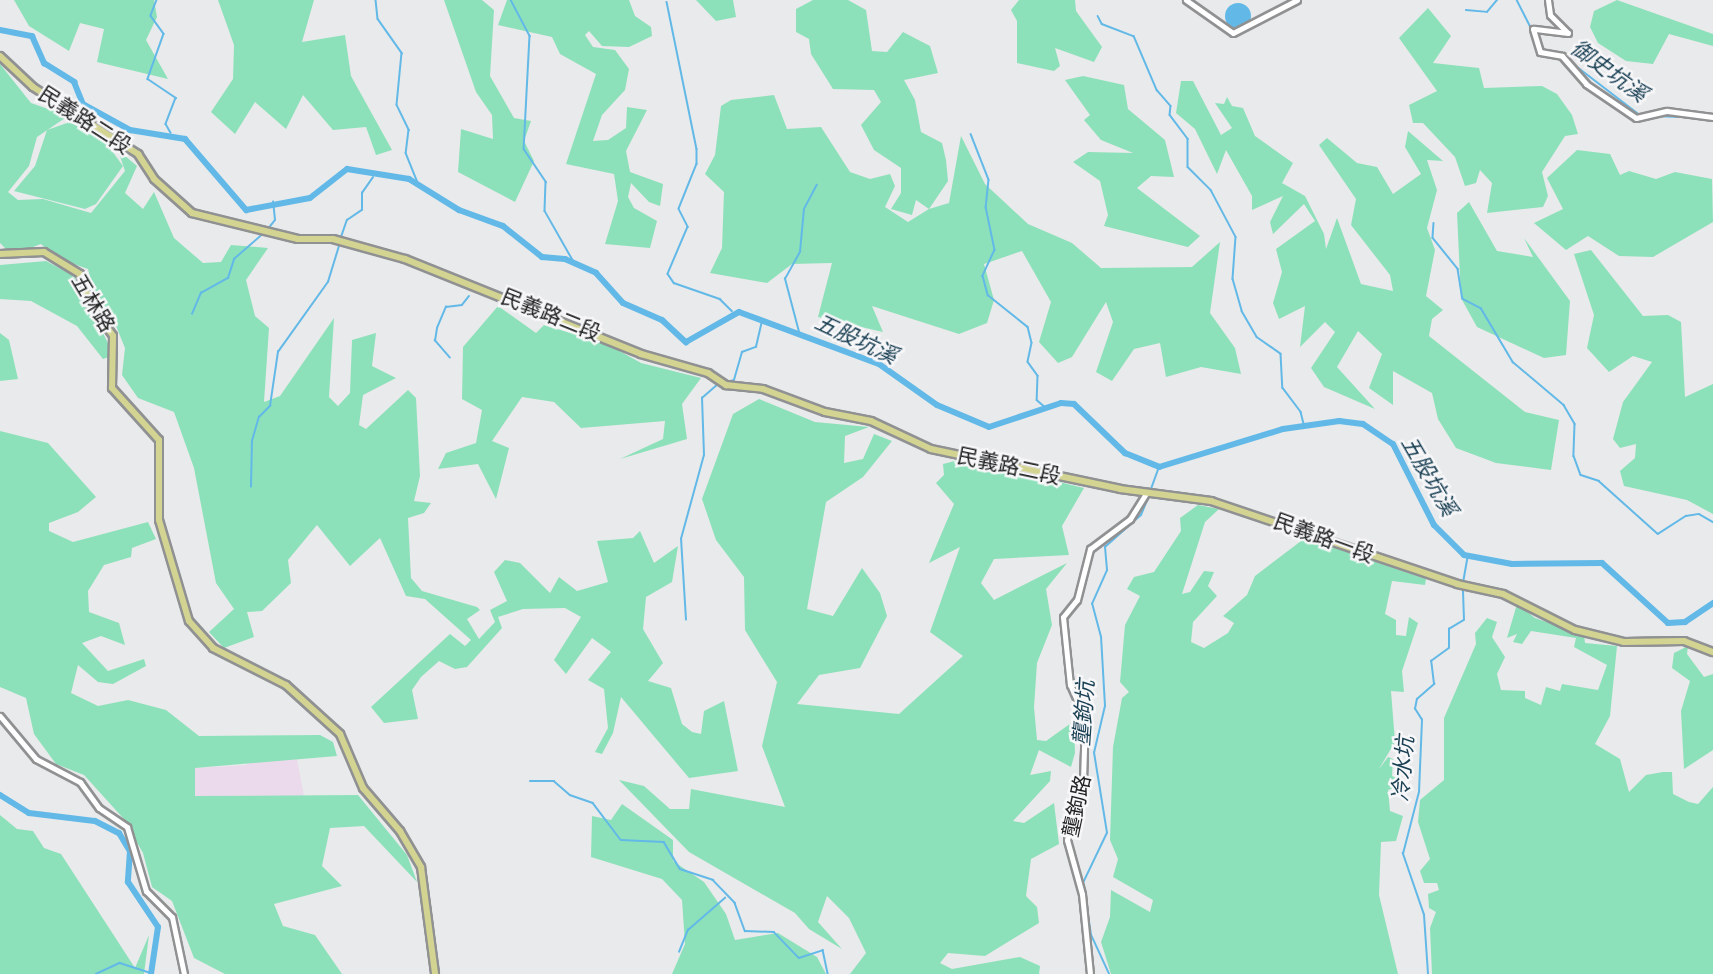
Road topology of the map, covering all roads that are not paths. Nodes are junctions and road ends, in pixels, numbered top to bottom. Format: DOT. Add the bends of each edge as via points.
graph roads {
  1 [pos="1186,0"];
  2 [pos="1297,0"];
  3 [pos="1548,0"];
  4 [pos="0,56"];
  5 [pos="1713,117"];
  6 [pos="0,254"];
  7 [pos="1149,494"];
  8 [pos="1184,501"];
  9 [pos="1713,652"];
  10 [pos="0,716"];
  11 [pos="184,974"];
  12 [pos="435,974"];
  13 [pos="1090,974"];
  1 -- 2 [label="street" via="1233,33"];
  3 -- 5 [label="street" via="1550,15 1568,35 1532,31 1540,52 1562,56 1587,84 1636,118 1668,111"];
  4 -- 7 [label="main road, 民義路二段" via="42,93 138,154 153,179 192,213 298,239 340,241 405,259 721,382 871,421 931,449"];
  6 -- 12 [label="main road, 五林路" via="44,252 80,274 90,304 113,336 112,380 117,398 140,414 159,440 159,520 189,621 213,648 286,685 340,734 360,783 400,831 421,867"];
  7 -- 8 [label="main road, 民義路二段"];
  7 -- 13 [label="street, 壟鉤路" via="1130,519 1090,549 1077,600 1063,617 1070,685 1085,718 1084,774 1067,840 1084,906"];
  8 -- 9 [label="main road, 民義路一段" via="1212,501 1463,585 1503,594 1575,630 1624,642 1684,641"];
  10 -- 11 [label="street" via="36,759 80,782 99,808 127,827 146,891 172,917"];
}
